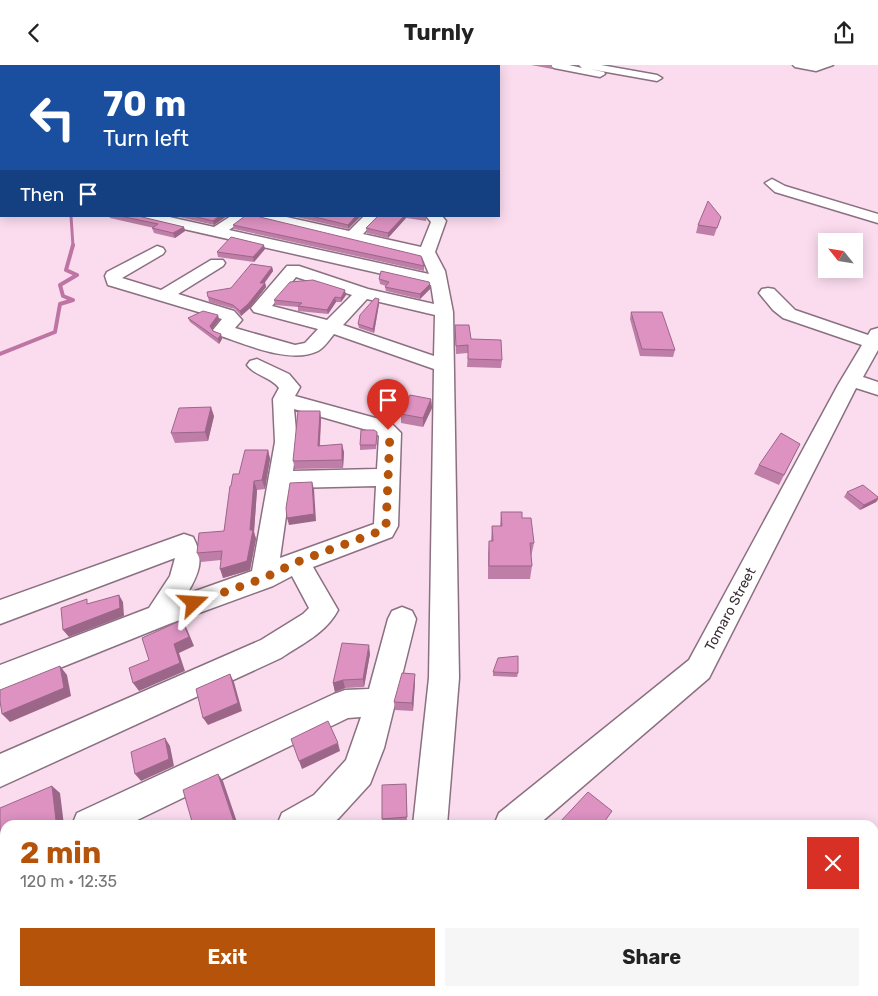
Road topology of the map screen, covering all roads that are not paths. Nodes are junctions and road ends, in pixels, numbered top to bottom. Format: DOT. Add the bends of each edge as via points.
graph roads {
  1 [pos="554,65"];
  2 [pos="584,65"];
  3 [pos="798,65"];
  4 [pos="828,65"];
  5 [pos="657,78"];
  6 [pos="627,79"];
  7 [pos="772,183"];
  8 [pos="149,217"];
  9 [pos="240,217"];
  10 [pos="269,217"];
  11 [pos="372,217"];
  12 [pos="434,217"];
  13 [pos="286,219"];
  14 [pos="878,219"];
  15 [pos="216,232"];
  16 [pos="352,236"];
  17 [pos="157,251"];
  18 [pos="427,253"];
  19 [pos="217,263"];
  20 [pos="438,281"];
  21 [pos="363,293"];
  22 [pos="768,293"];
  23 [pos="164,296"];
  24 [pos="444,312"];
  25 [pos="331,327"];
  26 [pos="876,338"];
  27 [pos="258,365"];
  28 [pos="444,367"];
  29 [pos="852,379"];
  30 [pos="878,389"];
  31 [pos="283,399"];
  32 [pos="388,477"];
  33 [pos="279,480"];
  34 [pos="297,562"];
  35 [pos="264,578"];
  36 [pos="0,611"];
  37 [pos="159,616"];
  38 [pos="402,619"];
  39 [pos="0,679"];
  40 [pos="380,702"];
  41 [pos="0,771"];
  42 [pos="100,820"];
  43 [pos="303,820"];
  44 [pos="430,820"];
  45 [pos="517,820"];
  1 -- 6 [label="street"];
  2 -- 5 [label="street"];
  3 -- 4 [label="street" via="816,68"];
  7 -- 14 [label="street" via="780,189"];
  8 -- 15 [label="street"];
  9 -- 15 [label="street"];
  10 -- 13 [label="street"];
  11 -- 16 [label="street"];
  12 -- 18 [label="street" via="439,221"];
  13 -- 16 [label="street"];
  15 -- 20 [label="street"];
  16 -- 18 [label="street"];
  17 -- 23 [label="street" via="113,276 114,281"];
  18 -- 20 [label="street" via="435,261"];
  19 -- 23 [label="street"];
  20 -- 24 [label="street"];
  21 -- 24 [label="street"];
  21 -- 25 [label="street"];
  21 -- 25 [label="street" via="293,270 260,307"];
  22 -- 26 [label="street" via="789,314"];
  23 -- 25 [label="street" via="228,315 233,320 222,330 295,351 312,347"];
  24 -- 28 [label="street"];
  25 -- 28 [label="street"];
  26 -- 29 [label="street, Tomaro Street"];
  27 -- 31 [label="street" via="287,382 290,387"];
  28 -- 44 [label="street" via="444,678"];
  29 -- 30 [label="street"];
  29 -- 45 [label="street, Tomaro Street" via="699,669"];
  31 -- 32 [label="street" via="388,430"];
  31 -- 33 [label="street" via="286,442"];
  32 -- 33 [label="street"];
  32 -- 34 [label="street" via="386,526 383,530"];
  33 -- 35 [label="street"];
  34 -- 35 [label="street"];
  34 -- 41 [label="street" via="324,610 313,622 270,649"];
  35 -- 37 [label="street"];
  36 -- 37 [label="street" via="184,544 189,551 187,569"];
  37 -- 39 [label="street"];
  38 -- 40 [label="street"];
  40 -- 42 [label="street" via="345,705"];
  40 -- 43 [label="street" via="358,772 326,807"];
}
